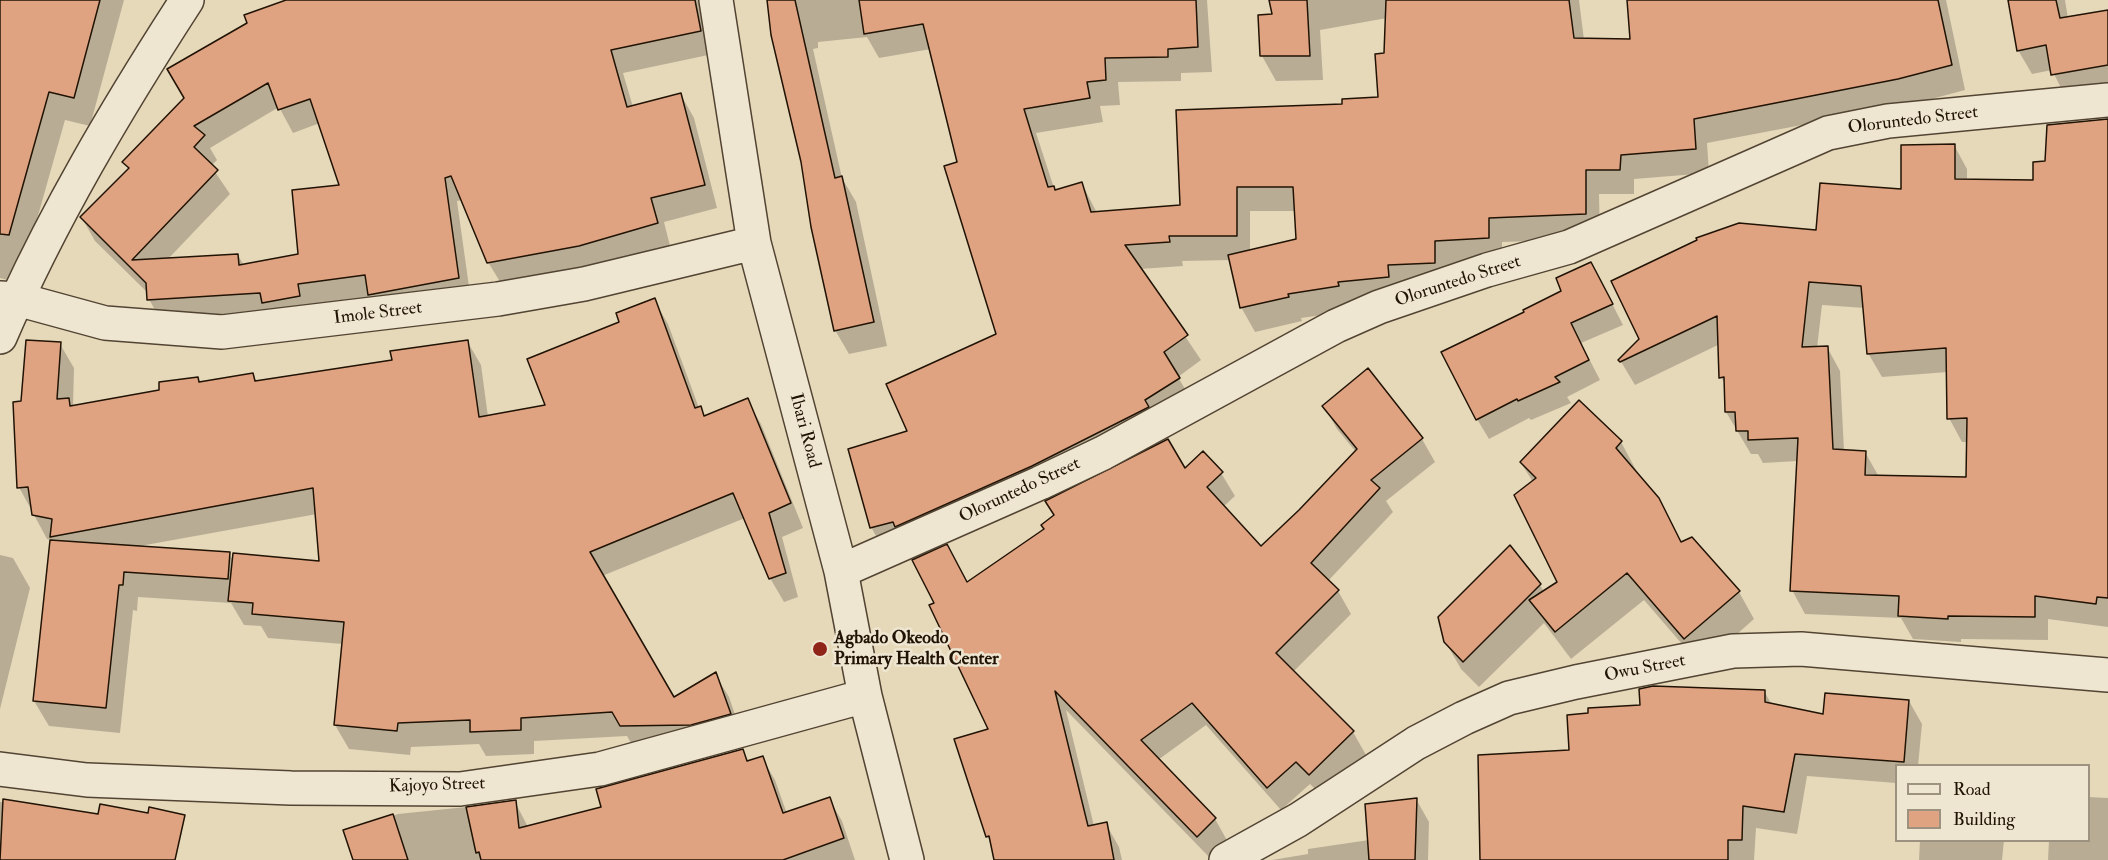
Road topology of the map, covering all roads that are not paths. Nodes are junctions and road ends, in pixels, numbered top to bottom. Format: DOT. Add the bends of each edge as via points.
graph roads {
  1 [pos="187,0"];
  2 [pos="716,0"];
  3 [pos="2108,100"];
  4 [pos="754,243"];
  5 [pos="8,298"];
  6 [pos="0,337"];
  7 [pos="841,570"];
  8 [pos="2108,675"];
  9 [pos="865,696"];
  10 [pos="0,769"];
  11 [pos="907,860"];
  12 [pos="1226,860"];
  1 -- 5 [label="street" via="123,99"];
  2 -- 4 [label="street, Ibari Road"];
  3 -- 7 [label="street, Oloruntedo Street" via="1888,121 1828,133 1569,247 1487,270 1336,326 1103,453"];
  4 -- 5 [label="street, Imole Street" via="519,296 222,333 105,323"];
  4 -- 7 [label="street, Ibari Road"];
  5 -- 6 [label="street"];
  7 -- 9 [label="street, Ibari Road"];
  8 -- 12 [label="street, Owu Street" via="1801,649 1733,651 1576,682 1509,698 1464,718"];
  9 -- 10 [label="street, Kajoyo Street" via="600,769 460,789 291,788 87,780"];
  9 -- 11 [label="street, Ibari Road"];
}
